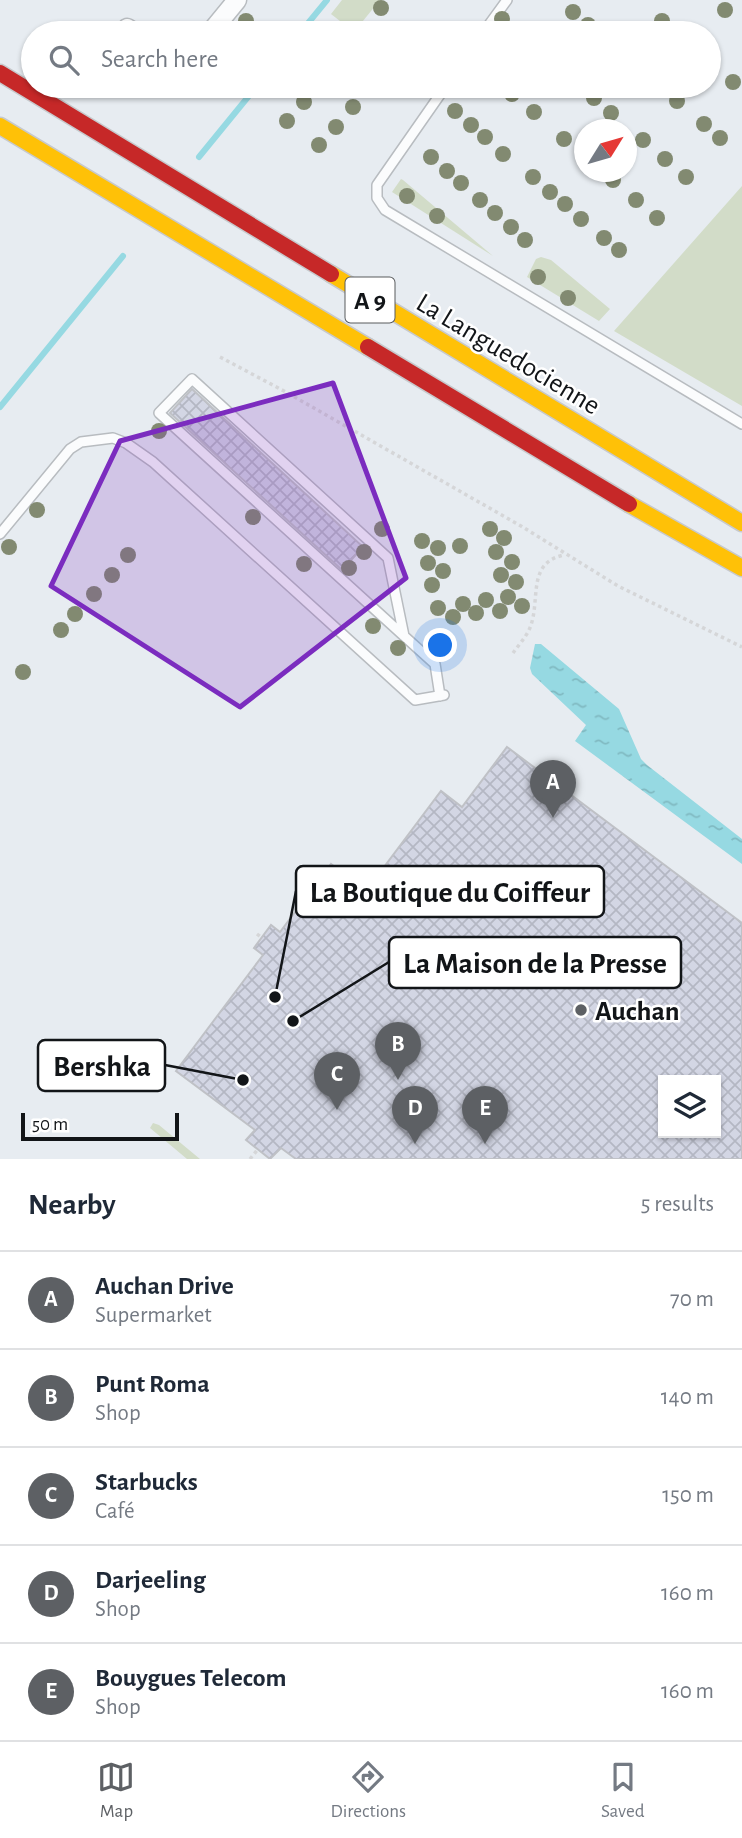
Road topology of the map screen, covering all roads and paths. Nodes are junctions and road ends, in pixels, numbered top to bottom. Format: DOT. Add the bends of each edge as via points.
graph roads {
  1 [pos="237,0"];
  2 [pos="506,0"];
  3 [pos="219,21"];
  4 [pos="491,21"];
  5 [pos="0,73"];
  6 [pos="21,86"];
  7 [pos="41,98"];
  8 [pos="438,98"];
  9 [pos="0,125"];
  10 [pos="220,357"];
  11 [pos="742,424"];
  12 [pos="742,523"];
  13 [pos="0,534"];
  14 [pos="566,555"];
  15 [pos="742,568"];
  16 [pos="404,636"];
  17 [pos="742,647"];
  18 [pos="513,653"];
  19 [pos="258,1149"];
  20 [pos="250,1159"];
  1 -- 3 [label="street"];
  2 -- 4 [label="lane"];
  5 -- 6 [label="highway, La Languedocienne / A 9"];
  7 -- 12 [label="highway, La Languedocienne / A 9"];
  8 -- 11 [label="lane" via="377,185 377,198 385,210"];
  9 -- 15 [label="highway, A 9"];
  10 -- 14 [label="path"];
  13 -- 16 [label="lane" via="70,449 97,438 126,443 179,485 415,700 443,695 435,664"];
  14 -- 17 [label="path"];
  14 -- 18 [label="path" via="544,564 537,576 529,631"];
  16 -- 16 [label="lane" via="388,558 192,379 159,413"];
  19 -- 20 [label="path"];
}
